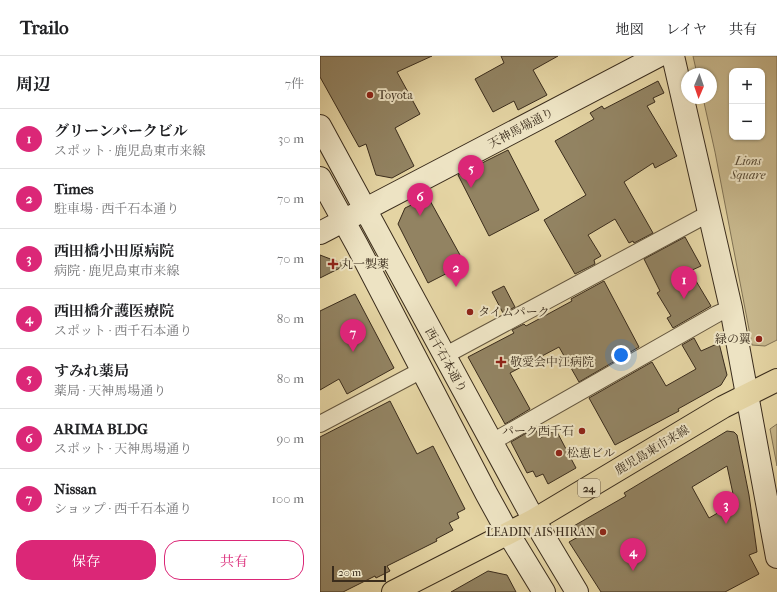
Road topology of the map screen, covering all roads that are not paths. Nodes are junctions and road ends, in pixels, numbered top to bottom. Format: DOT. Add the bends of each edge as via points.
graph roads {
  1 [pos="658,56"];
  2 [pos="673,56"];
  3 [pos="320,126"];
  4 [pos="320,178"];
  5 [pos="365,210"];
  6 [pos="708,214"];
  7 [pos="343,221"];
  8 [pos="320,233"];
  9 [pos="731,308"];
  10 [pos="444,356"];
  11 [pos="422,370"];
  12 [pos="777,380"];
  13 [pos="748,395"];
  14 [pos="320,424"];
  15 [pos="492,442"];
  16 [pos="534,520"];
  17 [pos="508,534"];
  18 [pos="777,557"];
  19 [pos="394,592"];
  20 [pos="544,592"];
  21 [pos="577,592"];
  1 -- 5 [label="street, 天神馬場通り"];
  2 -- 6 [label="street"];
  3 -- 5 [label="street, 西千石本通り"];
  4 -- 7 [label="street, 西千石本通り"];
  5 -- 7 [label="street, 天神馬場通り"];
  5 -- 10 [label="street, 西千石本通り"];
  6 -- 9 [label="street"];
  6 -- 10 [label="street"];
  7 -- 8 [label="street, 天神馬場通り"];
  7 -- 11 [label="street, 西千石本通り"];
  9 -- 13 [label="street"];
  9 -- 15 [label="street"];
  10 -- 15 [label="street, 西千石本通り"];
  11 -- 14 [label="street"];
  11 -- 17 [label="street, 西千石本通り"];
  12 -- 13 [label="main road, 鹿児島東市来線 / 24"];
  13 -- 16 [label="main road, 鹿児島東市来線 / 24" via="723,407"];
  13 -- 18 [label="street"];
  15 -- 16 [label="street, 西千石本通り"];
  16 -- 17 [label="main road, 鹿児島東市来線 / 24"];
  16 -- 21 [label="street, 西千石本通り"];
  17 -- 19 [label="main road, 24"];
  17 -- 20 [label="street, 西千石本通り"];
}
